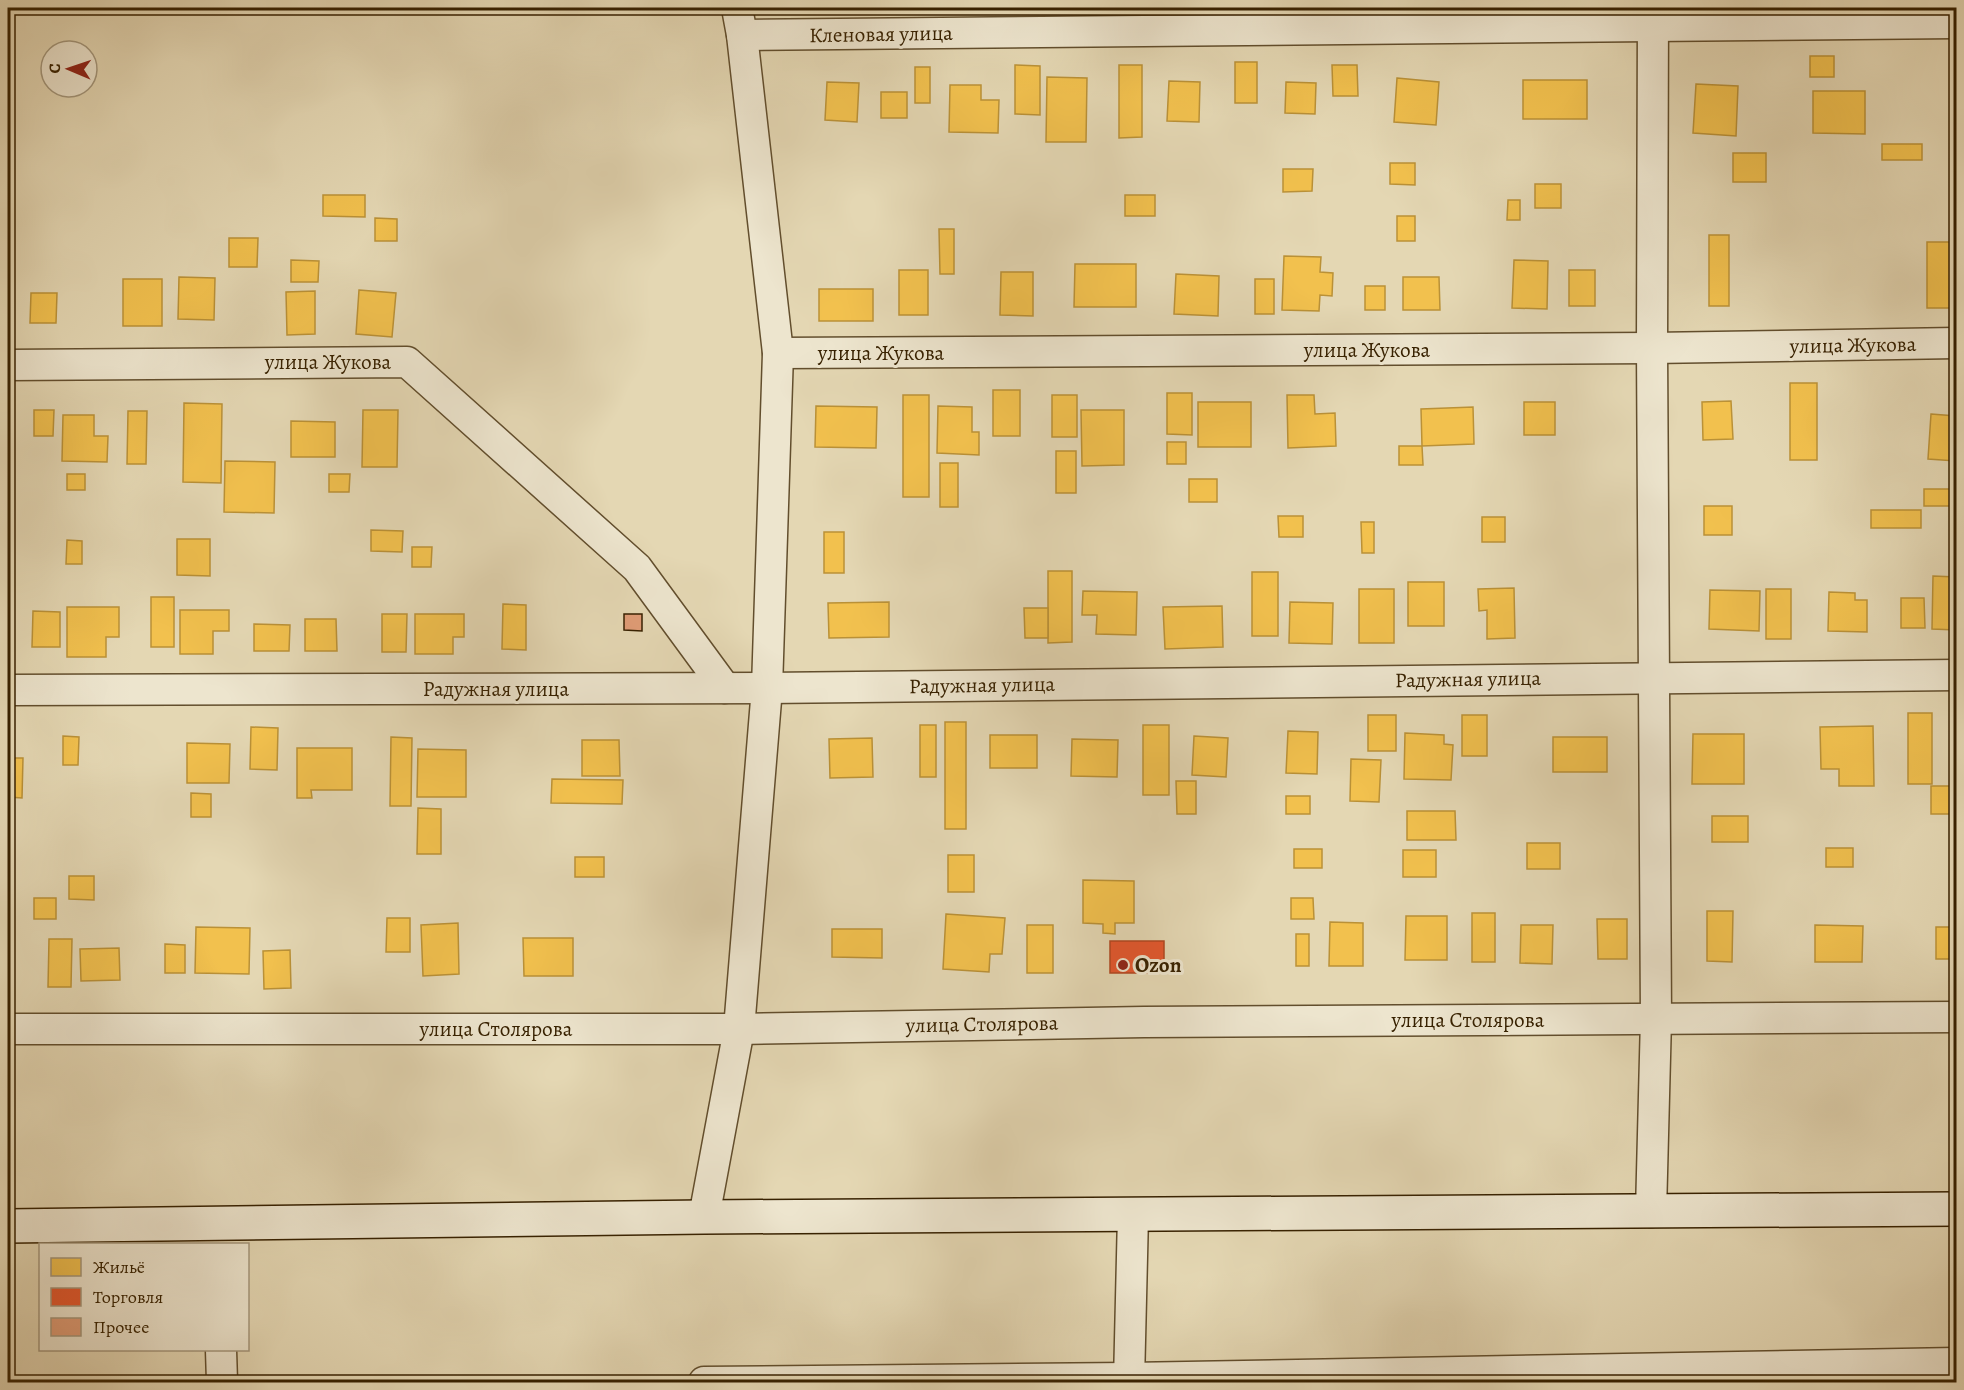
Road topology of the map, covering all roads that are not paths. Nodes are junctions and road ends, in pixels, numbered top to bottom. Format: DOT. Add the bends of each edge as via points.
graph roads {
  1 [pos="1653,16"];
  2 [pos="740,21"];
  3 [pos="1956,23"];
  4 [pos="1956,343"];
  5 [pos="1652,348"];
  6 [pos="778,353"];
  7 [pos="8,365"];
  8 [pos="1956,675"];
  9 [pos="1654,677"];
  10 [pos="725,688"];
  11 [pos="767,688"];
  12 [pos="8,690"];
  13 [pos="1956,1017"];
  14 [pos="1656,1018"];
  15 [pos="8,1029"];
  16 [pos="739,1029"];
  17 [pos="1956,1209"];
  18 [pos="1651,1212"];
  19 [pos="1133,1215"];
  20 [pos="704,1217"];
  21 [pos="8,1226"];
  22 [pos="219,1234"];
  23 [pos="221,1351"];
  24 [pos="1956,1363"];
  25 [pos="1129,1380"];
  26 [pos="222,1383"];
  27 [pos="704,1383"];
  1 -- 2 [label="street, Кленовая улица"];
  1 -- 3 [label="street, Кленовая улица"];
  1 -- 5 [label="street"];
  2 -- 6 [label="street"];
  4 -- 5 [label="street, улица Жукова"];
  5 -- 6 [label="street, улица Жукова"];
  5 -- 9 [label="street"];
  6 -- 11 [label="street"];
  7 -- 10 [label="street, улица Жукова" via="407,362 637,568"];
  8 -- 9 [label="street, Радужная улица"];
  9 -- 11 [label="street, Радужная улица"];
  9 -- 14 [label="street"];
  10 -- 11 [label="street, Радужная улица"];
  10 -- 12 [label="street, Радужная улица"];
  11 -- 16 [label="street"];
  13 -- 14 [label="street, улица Столярова"];
  14 -- 16 [label="street, улица Столярова"];
  14 -- 18 [label="street"];
  15 -- 16 [label="street, улица Столярова"];
  16 -- 20 [label="street"];
  17 -- 18 [label="main road"];
  18 -- 19 [label="main road"];
  19 -- 20 [label="main road"];
  19 -- 25 [label="street"];
  20 -- 22 [label="main road"];
  21 -- 22 [label="main road"];
  23 -- 26 [label="street"];
  24 -- 25 [label="street"];
  25 -- 27 [label="street"];
}
